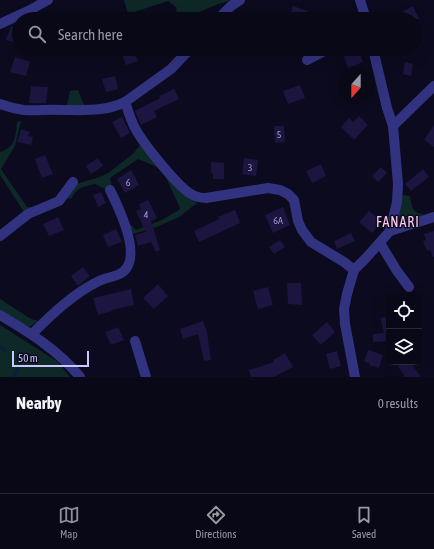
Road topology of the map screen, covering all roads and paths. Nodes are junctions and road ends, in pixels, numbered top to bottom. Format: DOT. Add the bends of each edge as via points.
graph roads {
  1 [pos="48,0"];
  2 [pos="240,0"];
  3 [pos="360,0"];
  4 [pos="26,12"];
  5 [pos="225,12"];
  6 [pos="364,12"];
  7 [pos="12,18"];
  8 [pos="0,24"];
  9 [pos="183,56"];
  10 [pos="315,56"];
  11 [pos="375,56"];
  12 [pos="307,60"];
  13 [pos="434,86"];
  14 [pos="125,102"];
  15 [pos="0,104"];
  16 [pos="393,126"];
  17 [pos="73,182"];
  18 [pos="110,190"];
  19 [pos="434,217"];
  20 [pos="390,231"];
  21 [pos="0,236"];
  22 [pos="380,243"];
  23 [pos="354,270"];
  24 [pos="409,287"];
  25 [pos="0,315"];
  26 [pos="32,334"];
  27 [pos="135,341"];
  28 [pos="80,377"];
  29 [pos="146,377"];
  30 [pos="356,377"];
  1 -- 4 [label="street"];
  2 -- 5 [label="street"];
  3 -- 6 [label="street"];
  7 -- 8 [label="street"];
  9 -- 14 [label="street" via="170,69"];
  10 -- 12 [label="street"];
  11 -- 16 [label="street"];
  13 -- 16 [label="street"];
  14 -- 15 [label="street" via="104,109 84,111 25,110"];
  14 -- 23 [label="street" via="143,141 169,173 191,194 206,198 268,188 280,190 294,200 300,226 311,242"];
  16 -- 20 [label="street" via="398,184 397,202"];
  17 -- 21 [label="street" via="59,202 28,214"];
  18 -- 26 [label="street" via="128,231 130,254 127,266 124,271 100,280 83,291"];
  19 -- 20 [label="street"];
  20 -- 22 [label="street"];
  22 -- 23 [label="street"];
  22 -- 24 [label="street"];
  23 -- 30 [label="street" via="344,309"];
  25 -- 26 [label="street"];
  26 -- 28 [label="street" via="64,359"];
  27 -- 29 [label="street"];
}
